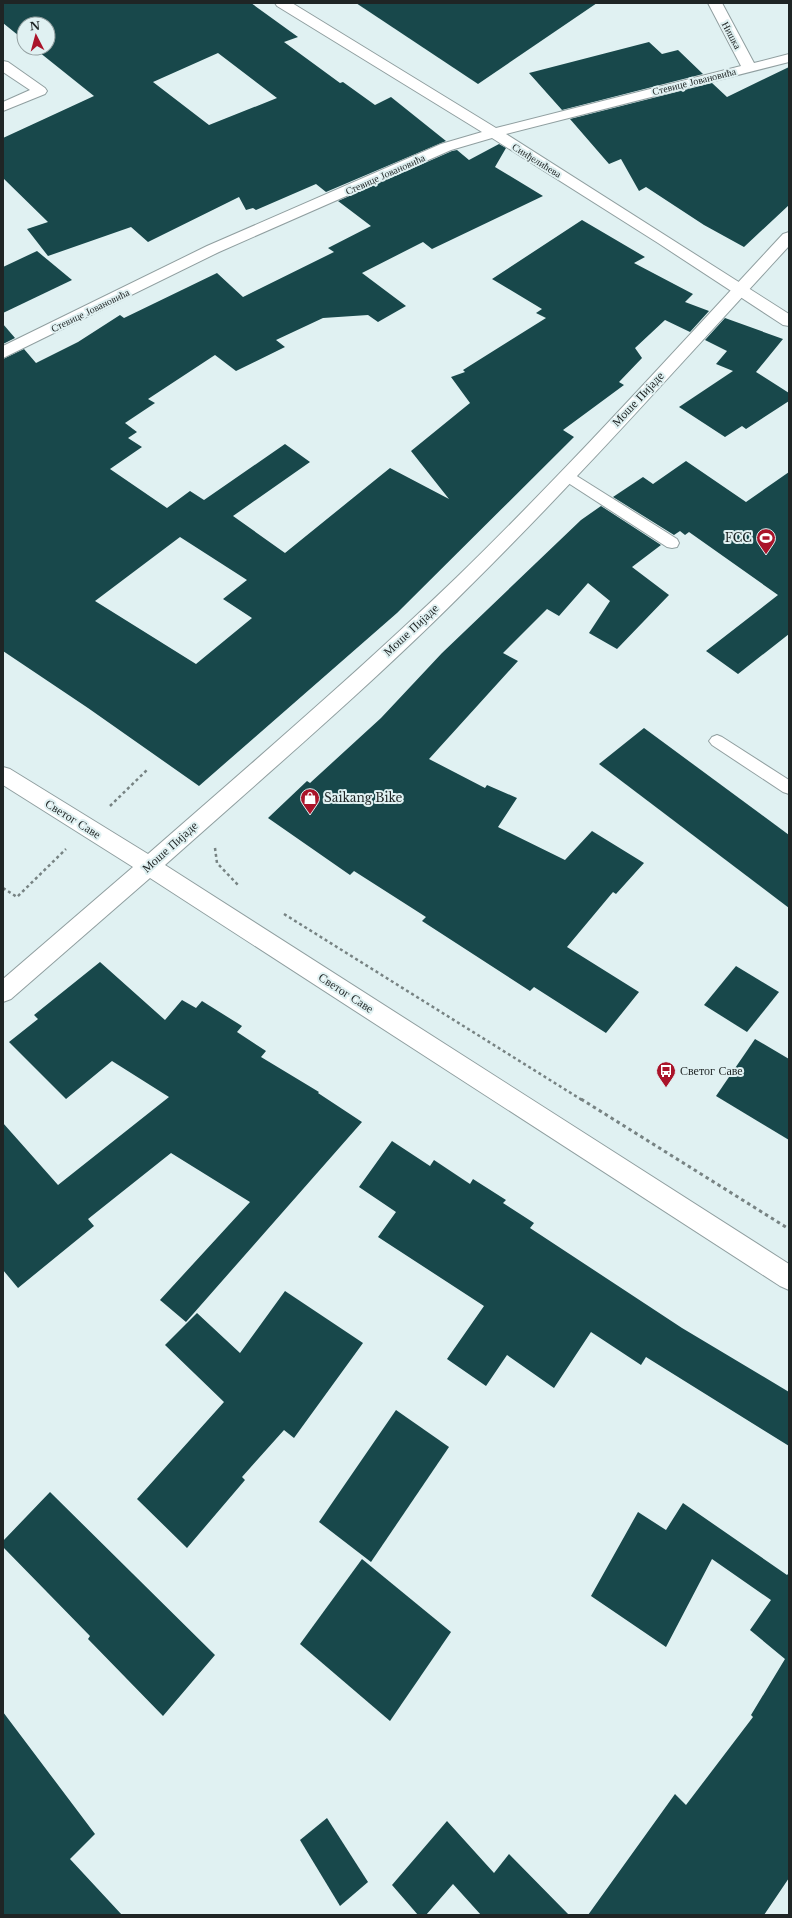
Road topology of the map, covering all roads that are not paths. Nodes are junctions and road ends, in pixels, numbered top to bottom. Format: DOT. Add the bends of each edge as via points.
graph roads {
  1 [pos="282,3"];
  2 [pos="715,3"];
  3 [pos="789,58"];
  4 [pos="3,64"];
  5 [pos="749,67"];
  6 [pos="3,107"];
  7 [pos="493,133"];
  8 [pos="789,237"];
  9 [pos="741,289"];
  10 [pos="789,321"];
  11 [pos="3,353"];
  12 [pos="567,476"];
  13 [pos="672,543"];
  14 [pos="717,741"];
  15 [pos="3,775"];
  16 [pos="789,788"];
  17 [pos="149,866"];
  18 [pos="3,992"];
  19 [pos="789,1278"];
  1 -- 7 [label="street, Синђелићева"];
  2 -- 5 [label="street, Нишка"];
  3 -- 5 [label="street, Стевице Јовановића"];
  4 -- 6 [label="street" via="40,91"];
  5 -- 7 [label="street, Стевице Јовановића"];
  7 -- 9 [label="street, Синђелићева"];
  7 -- 11 [label="street, Стевице Јовановића" via="446,147 213,249"];
  8 -- 9 [label="street, Моше Пијаде"];
  9 -- 10 [label="street, Синђелићева"];
  9 -- 12 [label="street, Моше Пијаде"];
  12 -- 13 [label="lane"];
  12 -- 17 [label="street, Моше Пијаде" via="464,581 369,670"];
  14 -- 16 [label="lane"];
  15 -- 17 [label="street, Светог Саве"];
  17 -- 18 [label="street, Моше Пијаде"];
  17 -- 19 [label="street, Светог Саве"];
}
